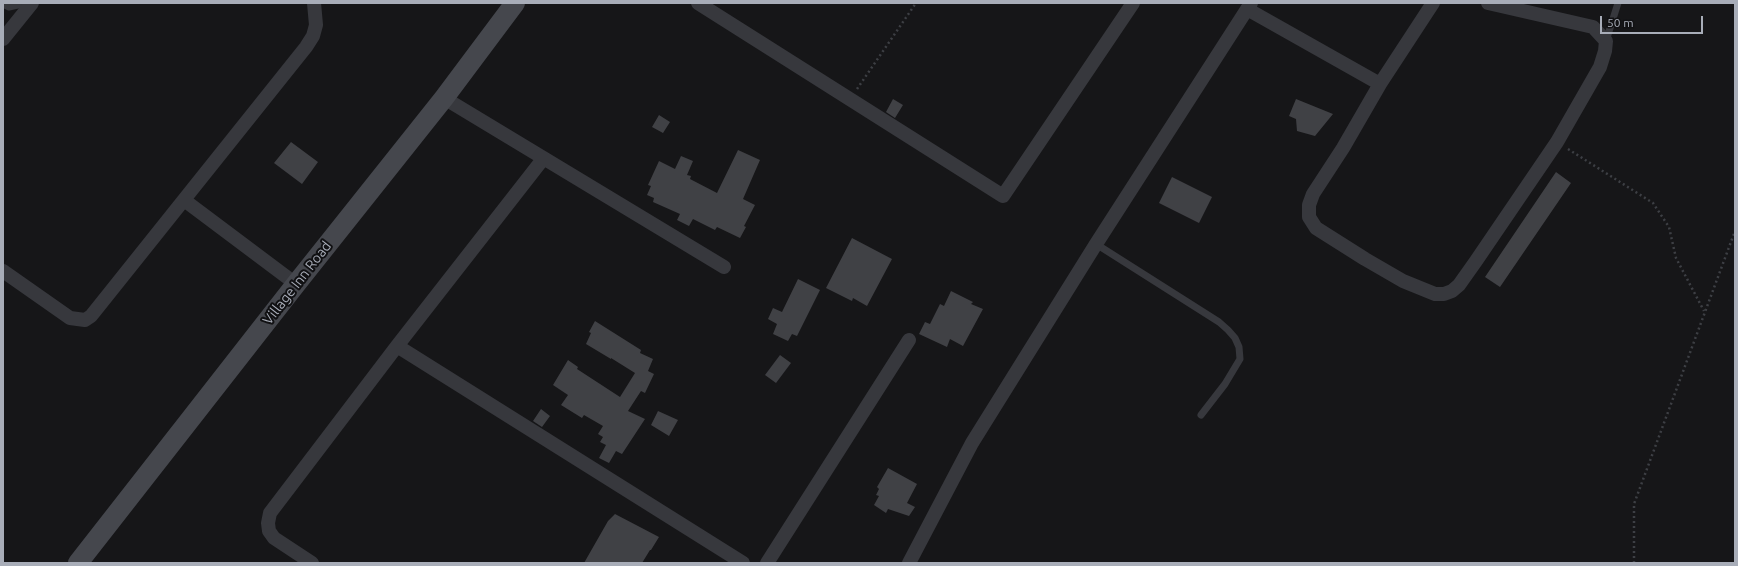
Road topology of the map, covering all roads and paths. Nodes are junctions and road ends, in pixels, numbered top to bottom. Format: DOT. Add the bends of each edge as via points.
graph roads {
  1 [pos="27,3"];
  2 [pos="32,3"];
  3 [pos="314,3"];
  4 [pos="515,3"];
  5 [pos="698,3"];
  6 [pos="916,3"];
  7 [pos="1133,3"];
  8 [pos="1433,3"];
  9 [pos="1488,3"];
  10 [pos="1618,3"];
  11 [pos="3,4"];
  12 [pos="1249,6"];
  13 [pos="3,39"];
  14 [pos="1606,40"];
  15 [pos="1380,84"];
  16 [pos="444,98"];
  17 [pos="850,100"];
  18 [pos="1557,142"];
  19 [pos="543,159"];
  20 [pos="184,200"];
  21 [pos="1735,231"];
  22 [pos="1096,244"];
  23 [pos="724,267"];
  24 [pos="3,270"];
  25 [pos="296,284"];
  26 [pos="1704,312"];
  27 [pos="909,340"];
  28 [pos="397,346"];
  29 [pos="1201,415"];
  30 [pos="78,563"];
  31 [pos="312,563"];
  32 [pos="743,563"];
  33 [pos="767,563"];
  34 [pos="909,563"];
  35 [pos="1634,563"];
  1 -- 11 [label="lane" via="9,7"];
  2 -- 13 [label="street"];
  3 -- 20 [label="street" via="316,25 306,47"];
  4 -- 16 [label="street, Village Inn Road"];
  5 -- 17 [label="street"];
  6 -- 17 [label="path"];
  7 -- 17 [label="street" via="1003,196"];
  8 -- 15 [label="street"];
  9 -- 14 [label="street" via="1593,27"];
  10 -- 14 [label="lane"];
  12 -- 15 [label="street"];
  12 -- 22 [label="street"];
  14 -- 18 [label="street" via="1600,67"];
  15 -- 18 [label="street" via="1313,194 1309,205 1309,217 1316,228 1335,241 1403,282 1427,292 1444,294 1459,285"];
  16 -- 19 [label="street"];
  16 -- 25 [label="street, Village Inn Road"];
  18 -- 26 [label="path" via="1653,203 1668,227 1676,258"];
  19 -- 23 [label="street"];
  19 -- 28 [label="street"];
  20 -- 24 [label="street" via="91,316 85,320 70,318"];
  20 -- 25 [label="street"];
  21 -- 26 [label="path"];
  22 -- 29 [label="lane" via="1219,322 1235,338 1240,359 1226,384"];
  22 -- 34 [label="street" via="972,443"];
  25 -- 30 [label="street, Village Inn Road"];
  26 -- 35 [label="path" via="1634,504"];
  27 -- 33 [label="street"];
  28 -- 31 [label="street" via="270,513 269,531 274,538"];
  28 -- 32 [label="street"];
}
